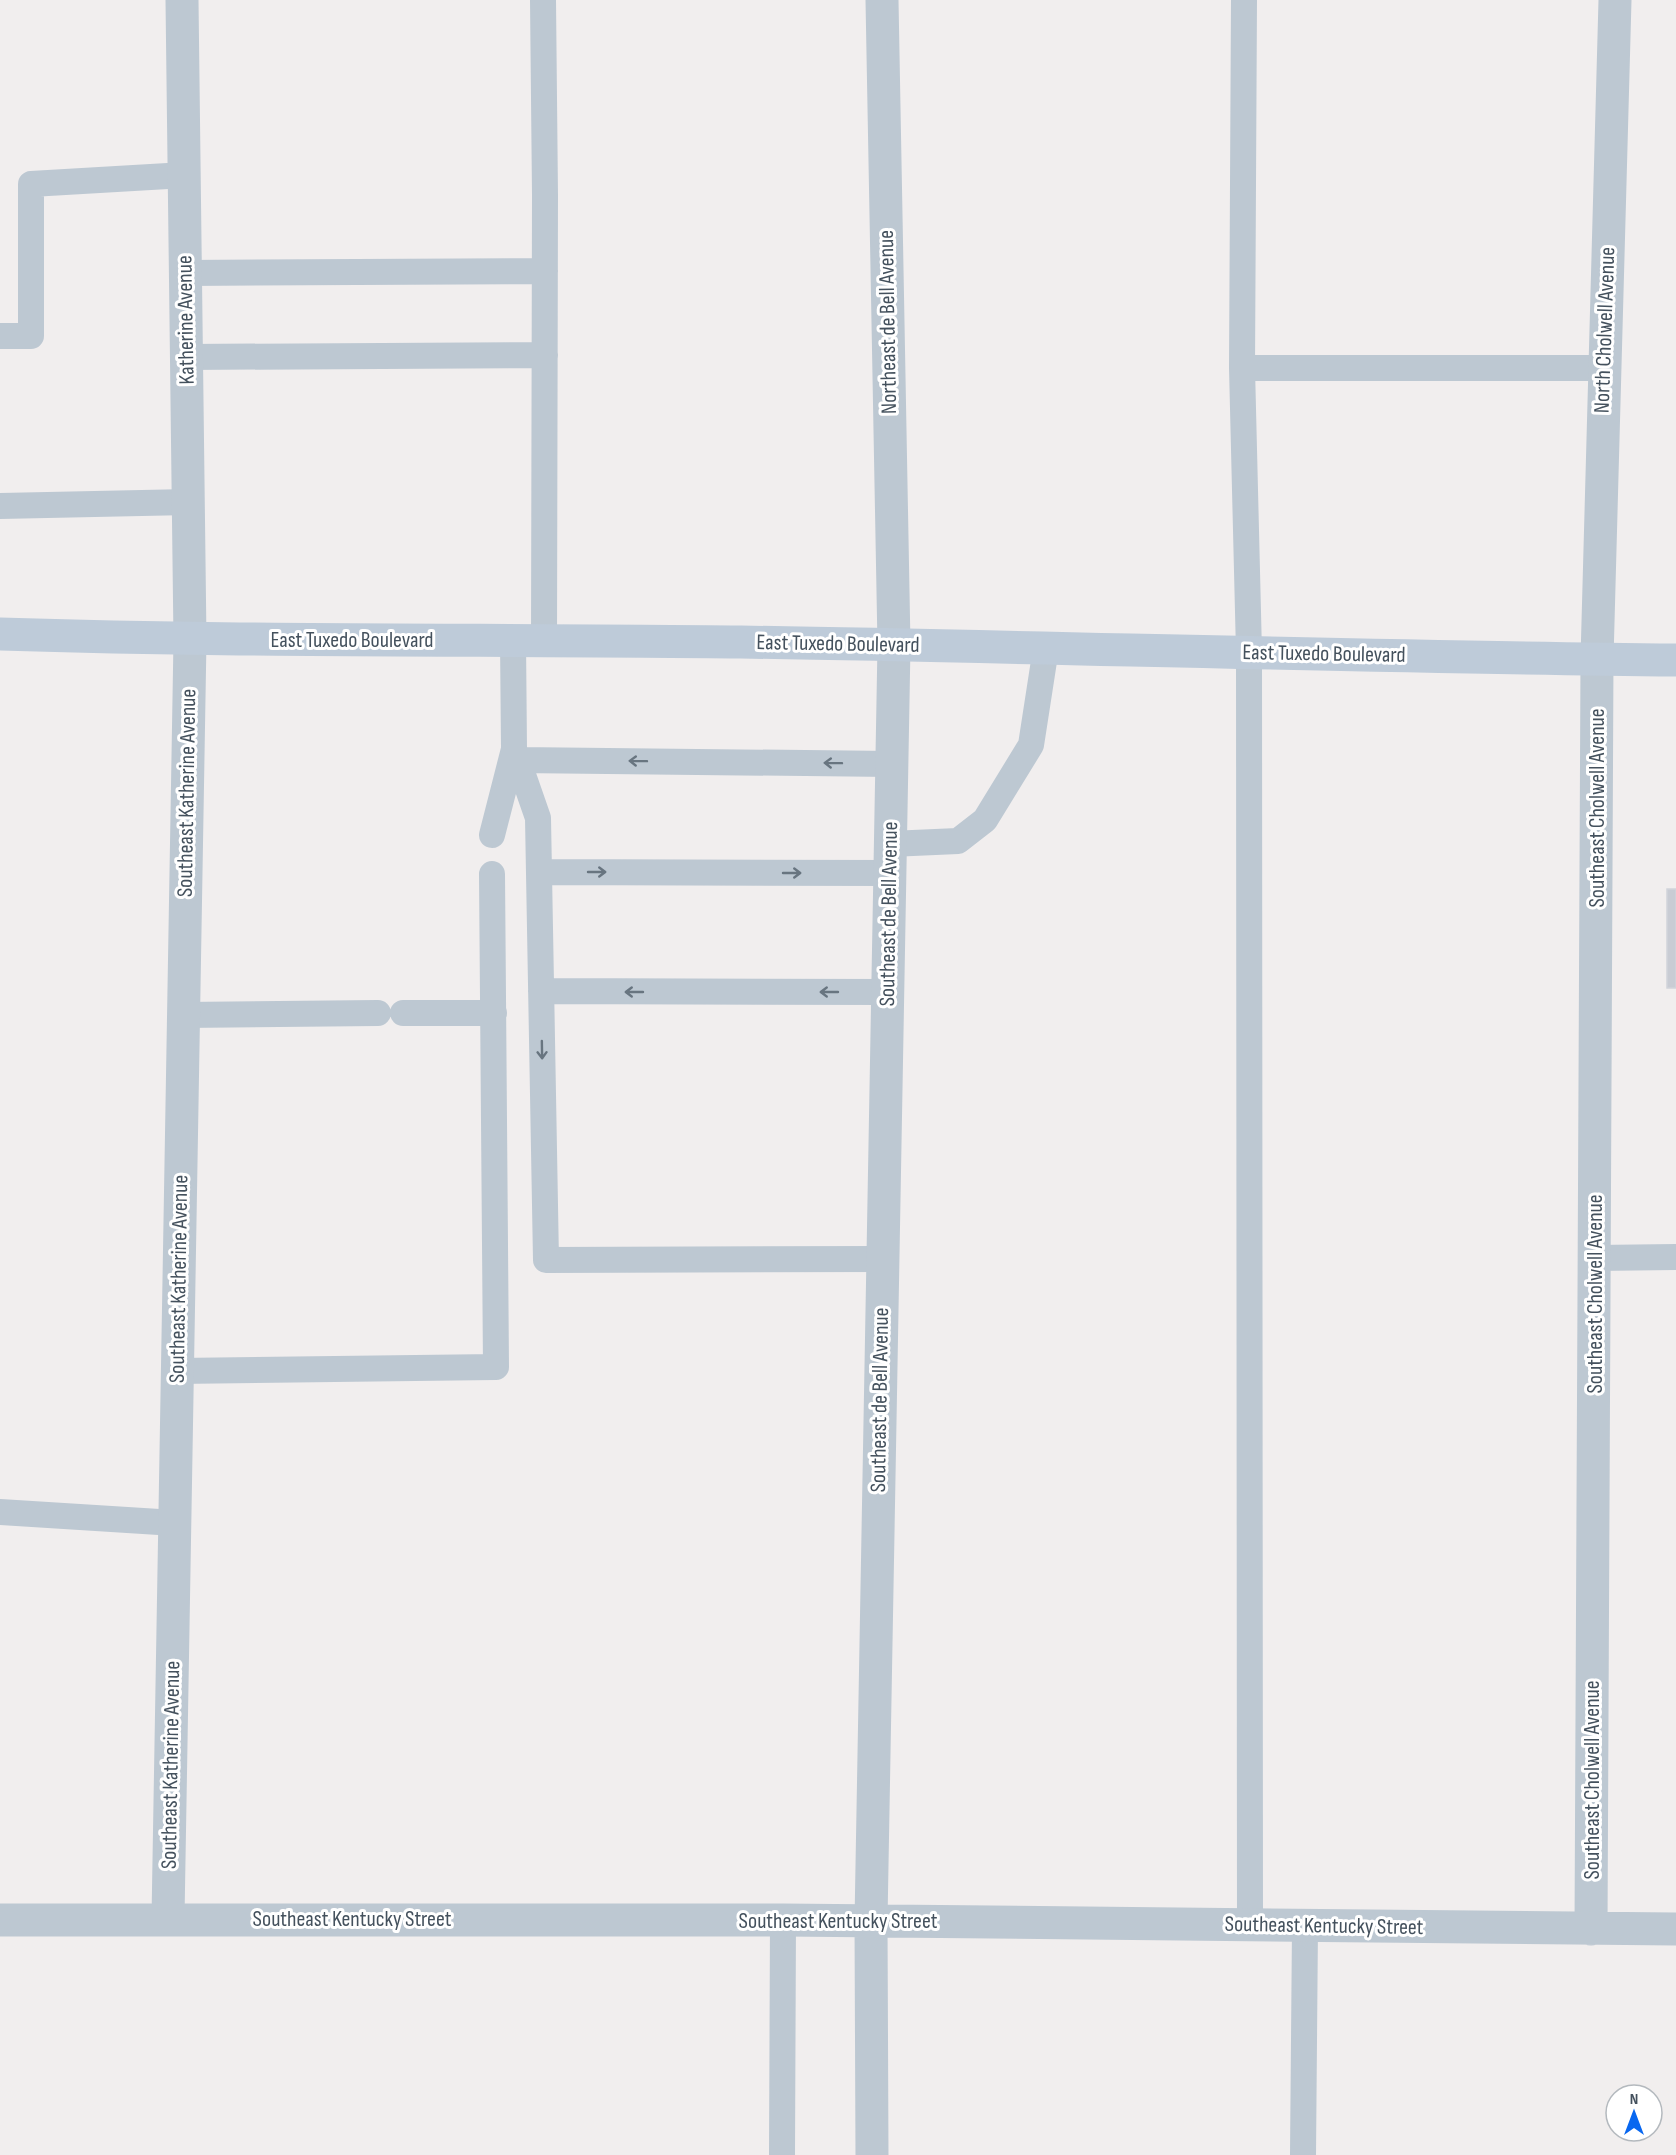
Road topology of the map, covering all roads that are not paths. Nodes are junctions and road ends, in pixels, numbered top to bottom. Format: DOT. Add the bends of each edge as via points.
graph roads {
  1 [pos="182,0"];
  2 [pos="543,0"];
  3 [pos="882,0"];
  4 [pos="1244,0"];
  5 [pos="1615,0"];
  6 [pos="185,175"];
  7 [pos="545,271"];
  8 [pos="186,273"];
  9 [pos="0,336"];
  10 [pos="545,355"];
  11 [pos="187,357"];
  12 [pos="1242,368"];
  13 [pos="1604,368"];
  14 [pos="189,502"];
  15 [pos="0,506"];
  16 [pos="0,634"];
  17 [pos="528,639"];
  18 [pos="190,640"];
  19 [pos="894,645"];
  20 [pos="1046,648"];
  21 [pos="1249,652"];
  22 [pos="1597,660"];
  23 [pos="1676,660"];
  24 [pos="516,754"];
  25 [pos="891,764"];
  26 [pos="492,835"];
  27 [pos="890,859"];
  28 [pos="539,872"];
  29 [pos="492,874"];
  30 [pos="541,991"];
  31 [pos="888,992"];
  32 [pos="494,1013"];
  33 [pos="183,1015"];
  34 [pos="1676,1257"];
  35 [pos="1595,1258"];
  36 [pos="883,1259"];
  37 [pos="177,1371"];
  38 [pos="0,1512"];
  39 [pos="175,1523"];
  40 [pos="168,1918"];
  41 [pos="0,1920"];
  42 [pos="783,1920"];
  43 [pos="871,1921"];
  44 [pos="1250,1925"];
  45 [pos="1305,1926"];
  46 [pos="1591,1929"];
  47 [pos="1676,1929"];
  48 [pos="782,2155"];
  49 [pos="872,2155"];
  50 [pos="1303,2155"];
  1 -- 6 [label="street, Katherine Avenue"];
  2 -- 7 [label="lane"];
  3 -- 19 [label="street, Northeast de Bell Avenue"];
  4 -- 12 [label="lane"];
  5 -- 13 [label="street, North Cholwell Avenue"];
  6 -- 8 [label="street, Katherine Avenue"];
  6 -- 9 [label="lane" via="31,184 31,336"];
  7 -- 8 [label="lane"];
  7 -- 10 [label="lane"];
  8 -- 11 [label="street, Katherine Avenue"];
  10 -- 11 [label="lane"];
  10 -- 17 [label="lane"];
  11 -- 14 [label="street, Katherine Avenue"];
  12 -- 13 [label="lane"];
  12 -- 21 [label="lane"];
  13 -- 22 [label="street, North Cholwell Avenue"];
  14 -- 15 [label="lane"];
  14 -- 18 [label="street, Katherine Avenue"];
  16 -- 18 [label="main road, East Tuxedo Boulevard"];
  17 -- 18 [label="main road, East Tuxedo Boulevard"];
  17 -- 19 [label="main road, East Tuxedo Boulevard"];
  17 -- 24 [label="lane"];
  18 -- 33 [label="street, Southeast Katherine Avenue"];
  19 -- 20 [label="main road, East Tuxedo Boulevard"];
  19 -- 25 [label="street, Southeast de Bell Avenue"];
  20 -- 21 [label="main road, East Tuxedo Boulevard"];
  20 -- 27 [label="lane" via="1031,745 985,820 958,841"];
  21 -- 22 [label="main road, East Tuxedo Boulevard"];
  21 -- 44 [label="lane"];
  22 -- 23 [label="main road, East Tuxedo Boulevard"];
  22 -- 35 [label="street, Southeast Cholwell Avenue"];
  25 -- 24 [label="lane, one-way"];
  24 -- 26 [label="lane"];
  24 -- 28 [label="lane" via="538,818"];
  25 -- 27 [label="street, Southeast de Bell Avenue"];
  28 -- 27 [label="lane, one-way"];
  27 -- 31 [label="street, Southeast de Bell Avenue"];
  28 -- 30 [label="lane"];
  29 -- 32 [label="lane"];
  31 -- 30 [label="lane, one-way"];
  30 -- 36 [label="lane, one-way" via="546,1260"];
  31 -- 36 [label="street, Southeast de Bell Avenue"];
  32 -- 33 [label="lane"];
  32 -- 37 [label="lane" via="496,1367"];
  33 -- 37 [label="street, Southeast Katherine Avenue"];
  34 -- 35 [label="lane"];
  35 -- 46 [label="street, Southeast Cholwell Avenue"];
  36 -- 43 [label="street, Southeast de Bell Avenue"];
  37 -- 39 [label="street, Southeast Katherine Avenue"];
  38 -- 39 [label="lane"];
  39 -- 40 [label="street, Southeast Katherine Avenue"];
  40 -- 41 [label="street, Southeast Kentucky Street"];
  40 -- 42 [label="street, Southeast Kentucky Street"];
  42 -- 43 [label="street, Southeast Kentucky Street"];
  42 -- 48 [label="lane"];
  43 -- 44 [label="street, Southeast Kentucky Street"];
  43 -- 49 [label="street, Southeast de Bell Avenue"];
  44 -- 45 [label="street, Southeast Kentucky Street"];
  45 -- 46 [label="street, Southeast Kentucky Street"];
  45 -- 50 [label="lane"];
  46 -- 47 [label="street, Southeast Kentucky Street"];
}
